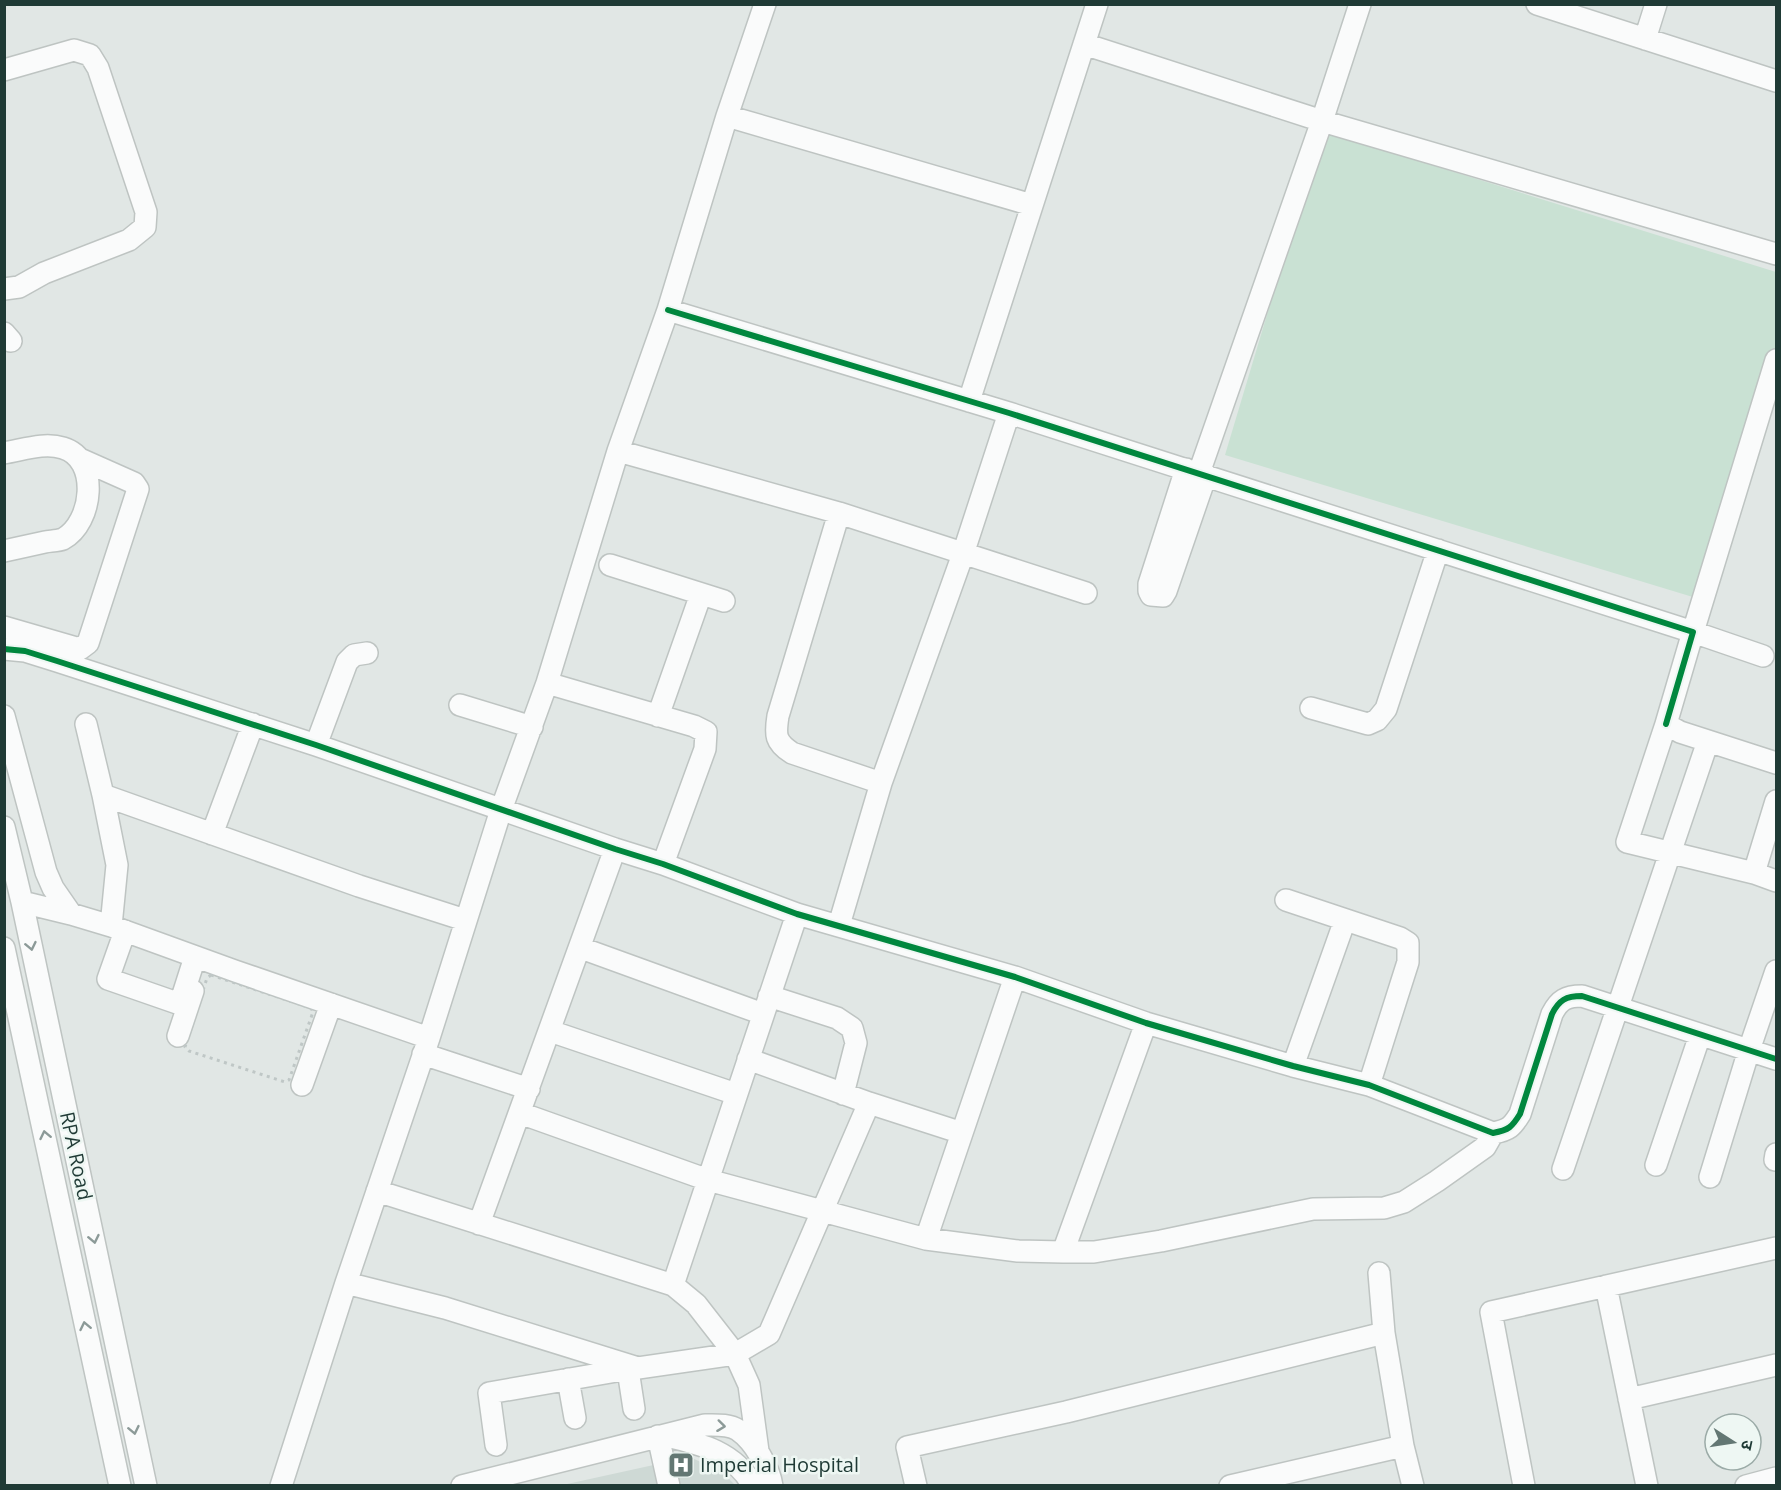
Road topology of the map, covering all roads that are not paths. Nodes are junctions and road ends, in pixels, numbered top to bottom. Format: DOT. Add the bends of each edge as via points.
graph roads {
  1 [pos="765,4"];
  2 [pos="1097,4"];
  3 [pos="1360,4"];
  4 [pos="1537,4"];
  5 [pos="1656,4"];
  6 [pos="1644,39"];
  7 [pos="1084,44"];
  8 [pos="4,70"];
  9 [pos="1776,81"];
  10 [pos="727,116"];
  11 [pos="1322,121"];
  12 [pos="1032,205"];
  13 [pos="1776,254"];
  14 [pos="4,290"];
  15 [pos="668,310"];
  16 [pos="1776,360"];
  17 [pos="969,401"];
  18 [pos="1009,413"];
  19 [pos="618,451"];
  20 [pos="4,453"];
  21 [pos="80,459"];
  22 [pos="1197,472"];
  23 [pos="839,513"];
  24 [pos="1438,550"];
  25 [pos="4,551"];
  26 [pos="963,554"];
  27 [pos="610,565"];
  28 [pos="1086,593"];
  29 [pos="701,594"];
  30 [pos="724,601"];
  31 [pos="4,627"];
  32 [pos="1693,632"];
  33 [pos="4,649"];
  34 [pos="367,653"];
  35 [pos="1763,657"];
  36 [pos="547,683"];
  37 [pos="460,705"];
  38 [pos="1311,708"];
  39 [pos="4,716"];
  40 [pos="658,716"];
  41 [pos="86,724"];
  42 [pos="253,724"];
  43 [pos="1666,724"];
  44 [pos="532,727"];
  45 [pos="1708,741"];
  46 [pos="316,745"];
  47 [pos="1776,763"];
  48 [pos="881,783"];
  49 [pos="103,795"];
  50 [pos="1776,801"];
  51 [pos="501,810"];
  52 [pos="4,827"];
  53 [pos="212,834"];
  54 [pos="615,849"];
  55 [pos="1670,853"];
  56 [pos="663,864"];
  57 [pos="1754,873"];
  58 [pos="1776,881"];
  59 [pos="1286,900"];
  60 [pos="22,902"];
  61 [pos="71,914"];
  62 [pos="797,914"];
  63 [pos="465,920"];
  64 [pos="1345,920"];
  65 [pos="839,925"];
  66 [pos="118,928"];
  67 [pos="4,948"];
  68 [pos="580,948"];
  69 [pos="199,958"];
  70 [pos="1776,971"];
  71 [pos="1015,977"];
  72 [pos="184,1005"];
  73 [pos="766,1005"];
  74 [pos="321,1006"];
  75 [pos="1617,1007"];
  76 [pos="1146,1023"];
  77 [pos="550,1031"];
  78 [pos="1700,1035"];
  79 [pos="178,1036"];
  80 [pos="426,1046"];
  81 [pos="1749,1050"];
  82 [pos="748,1059"];
  83 [pos="1776,1059"];
  84 [pos="1293,1066"];
  85 [pos="302,1085"];
  86 [pos="1370,1085"];
  87 [pos="529,1089"];
  88 [pos="736,1094"];
  89 [pos="843,1094"];
  90 [pos="869,1103"];
  91 [pos="520,1113"];
  92 [pos="962,1133"];
  93 [pos="1493,1133"];
  94 [pos="1656,1165"];
  95 [pos="1563,1169"];
  96 [pos="1710,1177"];
  97 [pos="708,1180"];
  98 [pos="377,1191"];
  99 [pos="822,1211"];
  100 [pos="480,1224"];
  101 [pos="926,1239"];
  102 [pos="1776,1248"];
  103 [pos="1063,1252"];
  104 [pos="1379,1273"];
  105 [pos="346,1283"];
  106 [pos="673,1285"];
  107 [pos="1606,1286"];
  108 [pos="1384,1333"];
  109 [pos="116,1345"];
  110 [pos="91,1351"];
  111 [pos="735,1354"];
  112 [pos="1776,1365"];
  113 [pos="633,1369"];
  114 [pos="568,1379"];
  115 [pos="1629,1399"];
  116 [pos="634,1409"];
  117 [pos="575,1418"];
  118 [pos="661,1436"];
  119 [pos="496,1445"];
  120 [pos="1403,1446"];
  121 [pos="758,1454"];
  122 [pos="1776,1478"];
  123 [pos="1285,1479"];
  124 [pos="508,1480"];
  125 [pos="120,1485"];
  126 [pos="146,1485"];
  127 [pos="281,1485"];
  128 [pos="462,1485"];
  129 [pos="669,1485"];
  130 [pos="753,1485"];
  131 [pos="772,1485"];
  132 [pos="916,1485"];
  133 [pos="1230,1485"];
  134 [pos="1413,1485"];
  135 [pos="1524,1485"];
  136 [pos="1647,1485"];
  137 [pos="1746,1485"];
  1 -- 10 [label="street"];
  2 -- 7 [label="street"];
  3 -- 11 [label="street"];
  4 -- 6 [label="street"];
  5 -- 6 [label="street"];
  6 -- 9 [label="street"];
  7 -- 11 [label="street"];
  7 -- 12 [label="street"];
  8 -- 14 [label="street" via="74,50 90,55 98,68 146,212 145,227 129,240"];
  10 -- 12 [label="street"];
  10 -- 15 [label="street"];
  11 -- 13 [label="street"];
  11 -- 22 [label="street"];
  12 -- 17 [label="street"];
  15 -- 17 [label="street"];
  15 -- 19 [label="street"];
  16 -- 32 [label="street"];
  17 -- 18 [label="street"];
  18 -- 22 [label="street"];
  18 -- 26 [label="street"];
  19 -- 23 [label="street"];
  19 -- 36 [label="street"];
  20 -- 21 [label="street" via="44,446 65,448"];
  21 -- 25 [label="street" via="89,495 78,526 63,539"];
  21 -- 31 [label="street" via="134,483 138,489 88,643 80,649"];
  22 -- 22 [label="street" via="1149,584 1151,595 1163,596 1166,591"];
  22 -- 24 [label="street"];
  23 -- 26 [label="street"];
  23 -- 48 [label="street" via="776,733 781,746 792,753"];
  24 -- 32 [label="street"];
  24 -- 38 [label="street" via="1386,710 1368,724"];
  26 -- 28 [label="street"];
  26 -- 48 [label="street"];
  27 -- 29 [label="street"];
  29 -- 30 [label="street"];
  29 -- 40 [label="street"];
  32 -- 35 [label="street"];
  32 -- 43 [label="street"];
  33 -- 42 [label="street" via="36,654"];
  34 -- 46 [label="street" via="354,655 347,662"];
  36 -- 40 [label="street"];
  36 -- 44 [label="street"];
  37 -- 44 [label="street"];
  39 -- 61 [label="street" via="46,872 52,888"];
  40 -- 56 [label="street" via="706,732 705,749"];
  41 -- 49 [label="street"];
  42 -- 46 [label="street"];
  42 -- 53 [label="street"];
  43 -- 45 [label="street"];
  43 -- 55 [label="street" via="1627,842"];
  44 -- 51 [label="street"];
  45 -- 47 [label="street"];
  45 -- 55 [label="street"];
  46 -- 51 [label="street"];
  48 -- 65 [label="street"];
  49 -- 53 [label="street"];
  49 -- 66 [label="street" via="117,865"];
  50 -- 57 [label="street"];
  51 -- 54 [label="street"];
  51 -- 63 [label="street"];
  52 -- 60 [label="street, RPA Road"];
  53 -- 63 [label="street"];
  54 -- 56 [label="street"];
  54 -- 68 [label="street"];
  55 -- 57 [label="street"];
  55 -- 75 [label="street"];
  56 -- 62 [label="street"];
  57 -- 58 [label="street"];
  59 -- 64 [label="street"];
  60 -- 61 [label="street"];
  60 -- 109 [label="street, RPA Road, one-way"];
  61 -- 66 [label="street"];
  62 -- 65 [label="street"];
  62 -- 73 [label="street"];
  63 -- 80 [label="street"];
  64 -- 84 [label="street"];
  64 -- 86 [label="street" via="1408,943 1408,962"];
  65 -- 71 [label="street"];
  66 -- 69 [label="street"];
  66 -- 72 [label="street" via="108,980"];
  110 -- 67 [label="street, one-way"];
  68 -- 73 [label="street"];
  68 -- 77 [label="street"];
  69 -- 72 [label="street"];
  69 -- 74 [label="street"];
  70 -- 81 [label="street"];
  71 -- 76 [label="street"];
  71 -- 92 [label="street"];
  72 -- 79 [label="street"];
  73 -- 82 [label="street"];
  73 -- 89 [label="street" via="837,1018 852,1028 856,1043"];
  74 -- 80 [label="street"];
  74 -- 85 [label="street"];
  75 -- 78 [label="street"];
  75 -- 93 [label="street" via="1582,996 1569,996 1558,1003 1520,1114 1505,1131"];
  75 -- 95 [label="street"];
  76 -- 84 [label="street"];
  76 -- 103 [label="street"];
  77 -- 87 [label="street"];
  77 -- 88 [label="street"];
  78 -- 81 [label="street"];
  78 -- 94 [label="street"];
  80 -- 87 [label="street"];
  80 -- 98 [label="street"];
  81 -- 83 [label="street"];
  81 -- 96 [label="street"];
  82 -- 88 [label="street"];
  82 -- 89 [label="street"];
  84 -- 86 [label="street"];
  86 -- 93 [label="street"];
  87 -- 91 [label="street"];
  88 -- 97 [label="street"];
  89 -- 90 [label="street"];
  90 -- 92 [label="street"];
  90 -- 99 [label="street"];
  91 -- 97 [label="street"];
  91 -- 100 [label="street"];
  92 -- 101 [label="street"];
  93 -- 103 [label="street" via="1485,1147 1437,1181 1404,1202 1384,1208 1313,1209 1161,1241 1095,1252"];
  97 -- 99 [label="street"];
  97 -- 106 [label="street"];
  98 -- 100 [label="street"];
  98 -- 105 [label="street"];
  99 -- 101 [label="street"];
  99 -- 111 [label="street" via="769,1334"];
  100 -- 106 [label="street"];
  101 -- 103 [label="street" via="1018,1251"];
  102 -- 107 [label="street"];
  104 -- 108 [label="street"];
  105 -- 113 [label="street" via="445,1308"];
  105 -- 127 [label="street"];
  106 -- 111 [label="street" via="696,1304"];
  107 -- 115 [label="street"];
  107 -- 135 [label="street" via="1491,1312"];
  108 -- 120 [label="street"];
  108 -- 132 [label="street" via="907,1447"];
  109 -- 110 [label="street"];
  109 -- 126 [label="street, RPA Road, one-way"];
  110 -- 125 [label="street"];
  111 -- 113 [label="street"];
  111 -- 121 [label="street" via="749,1385"];
  112 -- 115 [label="street"];
  113 -- 114 [label="street"];
  113 -- 116 [label="street"];
  114 -- 117 [label="street"];
  114 -- 119 [label="street" via="489,1393"];
  115 -- 136 [label="street"];
  118 -- 121 [label="street, one-way" via="705,1425 723,1425 737,1429"];
  118 -- 124 [label="street"];
  118 -- 129 [label="street"];
  118 -- 130 [label="street" via="707,1446 742,1469"];
  120 -- 123 [label="street"];
  120 -- 134 [label="street"];
  121 -- 131 [label="street"];
  122 -- 137 [label="street"];
  123 -- 133 [label="street"];
  124 -- 128 [label="street"];
}
